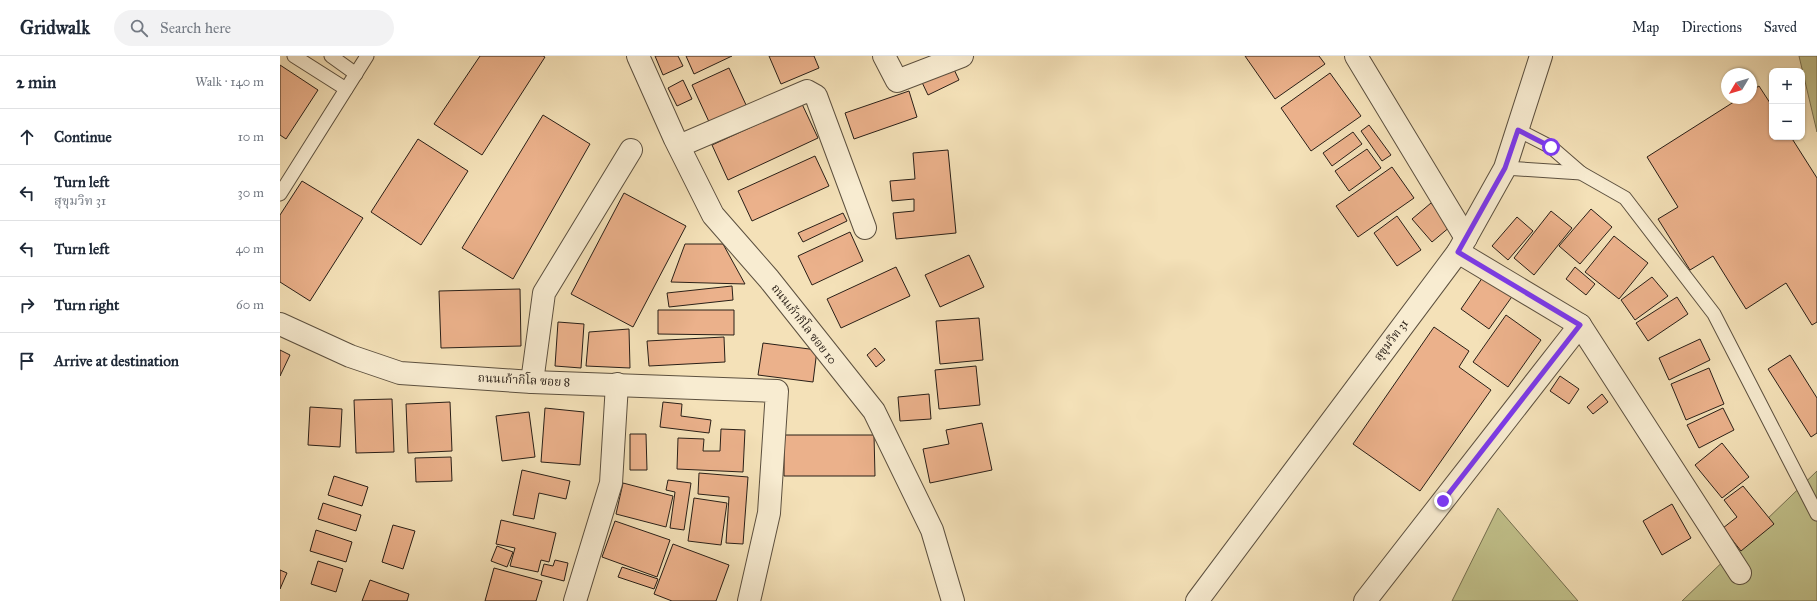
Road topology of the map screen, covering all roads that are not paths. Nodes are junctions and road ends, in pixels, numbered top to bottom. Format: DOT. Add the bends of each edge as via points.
graph roads {
  1 [pos="294,56"];
  2 [pos="331,56"];
  3 [pos="367,56"];
  4 [pos="638,56"];
  5 [pos="884,56"];
  6 [pos="962,56"];
  7 [pos="1356,56"];
  8 [pos="1541,56"];
  9 [pos="356,74"];
  10 [pos="346,89"];
  11 [pos="1518,130"];
  12 [pos="679,146"];
  13 [pos="632,150"];
  14 [pos="1505,168"];
  15 [pos="1581,173"];
  16 [pos="280,194"];
  17 [pos="865,228"];
  18 [pos="1462,245"];
  19 [pos="280,324"];
  20 [pos="1580,325"];
  21 [pos="532,382"];
  22 [pos="617,384"];
  23 [pos="1817,514"];
  24 [pos="1740,573"];
  25 [pos="575,601"];
  26 [pos="749,601"];
  27 [pos="954,601"];
  28 [pos="1197,601"];
  29 [pos="1365,601"];
  1 -- 10 [label="lane"];
  2 -- 9 [label="lane"];
  3 -- 9 [label="lane"];
  4 -- 12 [label="street, ถนนเก้ากิโล ซอย 10"];
  5 -- 6 [label="street" via="897,81"];
  7 -- 18 [label="street"];
  8 -- 11 [label="street, สุขุมวิท 31"];
  9 -- 10 [label="lane"];
  10 -- 16 [label="lane"];
  11 -- 14 [label="street, สุขุมวิท 31"];
  11 -- 15 [label="lane" via="1551,147"];
  12 -- 17 [label="street" via="807,91 810,92 816,96"];
  12 -- 27 [label="street, ถนนเก้ากิโล ซอย 10" via="713,215 769,279 874,412 932,530"];
  13 -- 21 [label="street" via="544,293"];
  14 -- 15 [label="lane"];
  14 -- 18 [label="street, สุขุมวิท 31"];
  15 -- 23 [label="lane" via="1625,198 1714,314"];
  18 -- 20 [label="street"];
  18 -- 28 [label="street, สุขุมวิท 31"];
  19 -- 21 [label="street, ถนนเก้ากิโล ซอย 8" via="350,356 400,373"];
  20 -- 24 [label="street"];
  20 -- 29 [label="street"];
  21 -- 22 [label="street, ถนนเก้ากิโล ซอย 8"];
  22 -- 25 [label="street" via="612,483"];
  22 -- 26 [label="street, ถนนเก้ากิโล ซอย 8" via="777,391 770,512"];
}
